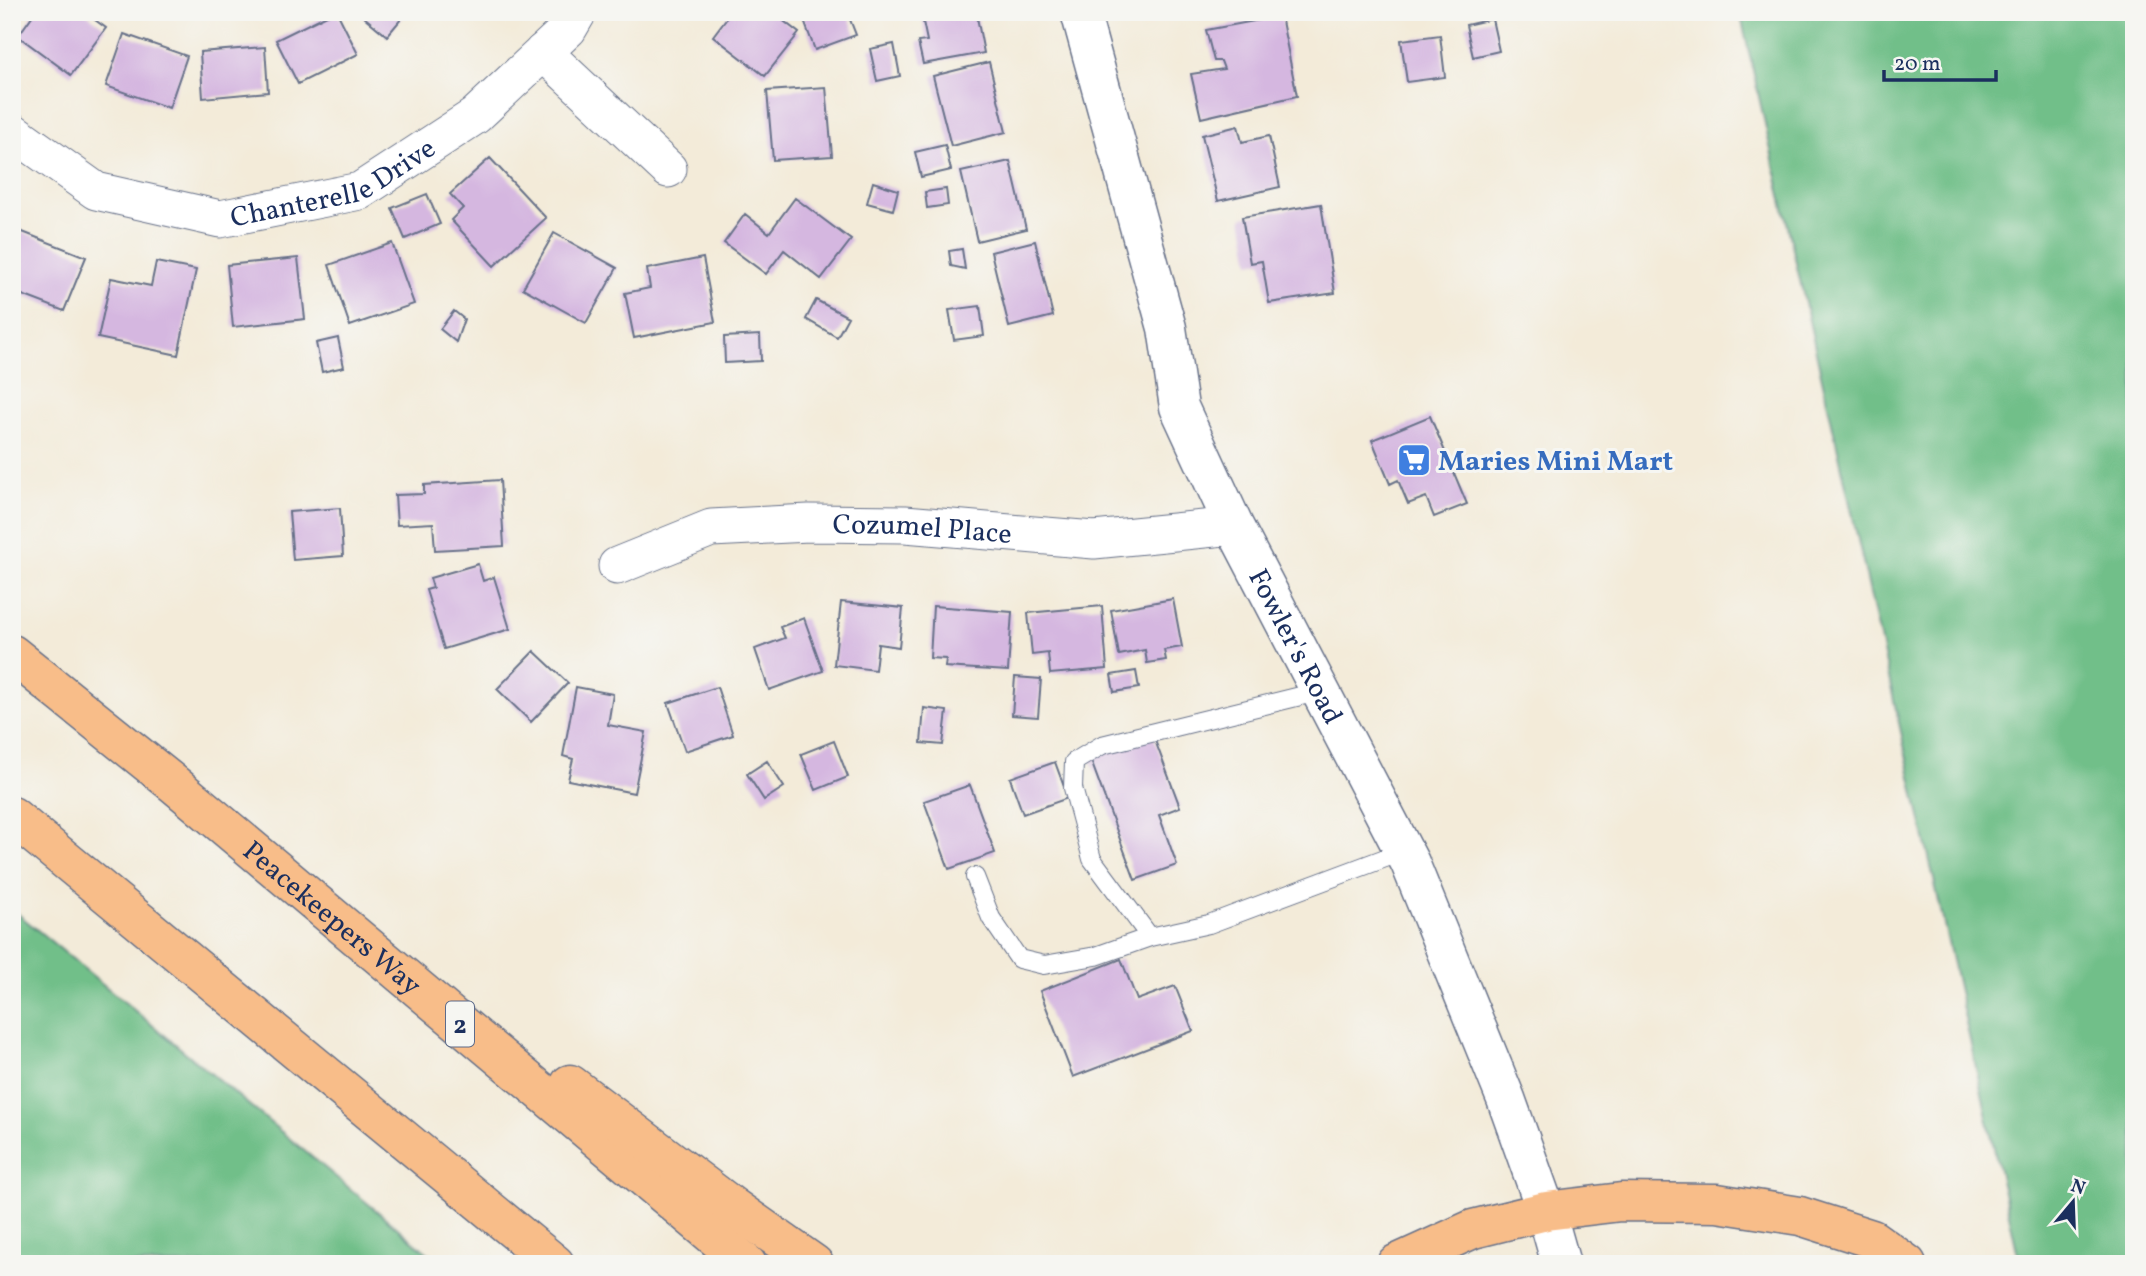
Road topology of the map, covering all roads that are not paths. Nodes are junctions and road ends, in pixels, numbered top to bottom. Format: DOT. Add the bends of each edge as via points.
graph roads {
  1 [pos="578,12"];
  2 [pos="1080,12"];
  3 [pos="543,52"];
  4 [pos="12,131"];
  5 [pos="668,169"];
  6 [pos="1234,526"];
  7 [pos="617,566"];
  8 [pos="12,653"];
  9 [pos="1321,691"];
  10 [pos="174,784"];
  11 [pos="12,816"];
  12 [pos="12,828"];
  13 [pos="1404,851"];
  14 [pos="975,877"];
  15 [pos="99,888"];
  16 [pos="1150,937"];
  17 [pos="1546,1212"];
  18 [pos="555,1264"];
  19 [pos="747,1264"];
  20 [pos="814,1264"];
  21 [pos="1396,1264"];
  22 [pos="1561,1264"];
  23 [pos="1908,1264"];
  1 -- 3 [label="street, Chanterelle Drive" via="568,29"];
  2 -- 6 [label="street, Fowler's Road" via="1167,328 1179,407"];
  3 -- 4 [label="street, Chanterelle Drive" via="475,116 360,191 220,219 96,191"];
  3 -- 5 [label="street"];
  6 -- 7 [label="street, Cozumel Place" via="1094,540 905,524 711,528"];
  6 -- 9 [label="street, Fowler's Road"];
  8 -- 10 [label="highway, Peacekeepers Way / 2"];
  9 -- 13 [label="street, Fowler's Road"];
  9 -- 16 [label="lane" via="1102,745 1074,762 1073,788 1091,859"];
  10 -- 19 [label="highway, Peacekeepers Way / 2"];
  10 -- 20 [label="highway"];
  11 -- 15 [label="highway"];
  12 -- 15 [label="highway"];
  13 -- 16 [label="lane" via="1209,924"];
  13 -- 17 [label="street, Fowler's Road" via="1506,1099"];
  14 -- 16 [label="lane" via="991,918 1019,959 1044,965 1096,956"];
  15 -- 18 [label="highway"];
  17 -- 21 [label="highway" via="1473,1229"];
  17 -- 22 [label="street, Fowler's Road"];
  17 -- 23 [label="highway" via="1621,1202 1717,1203 1800,1216 1872,1239"];
}
